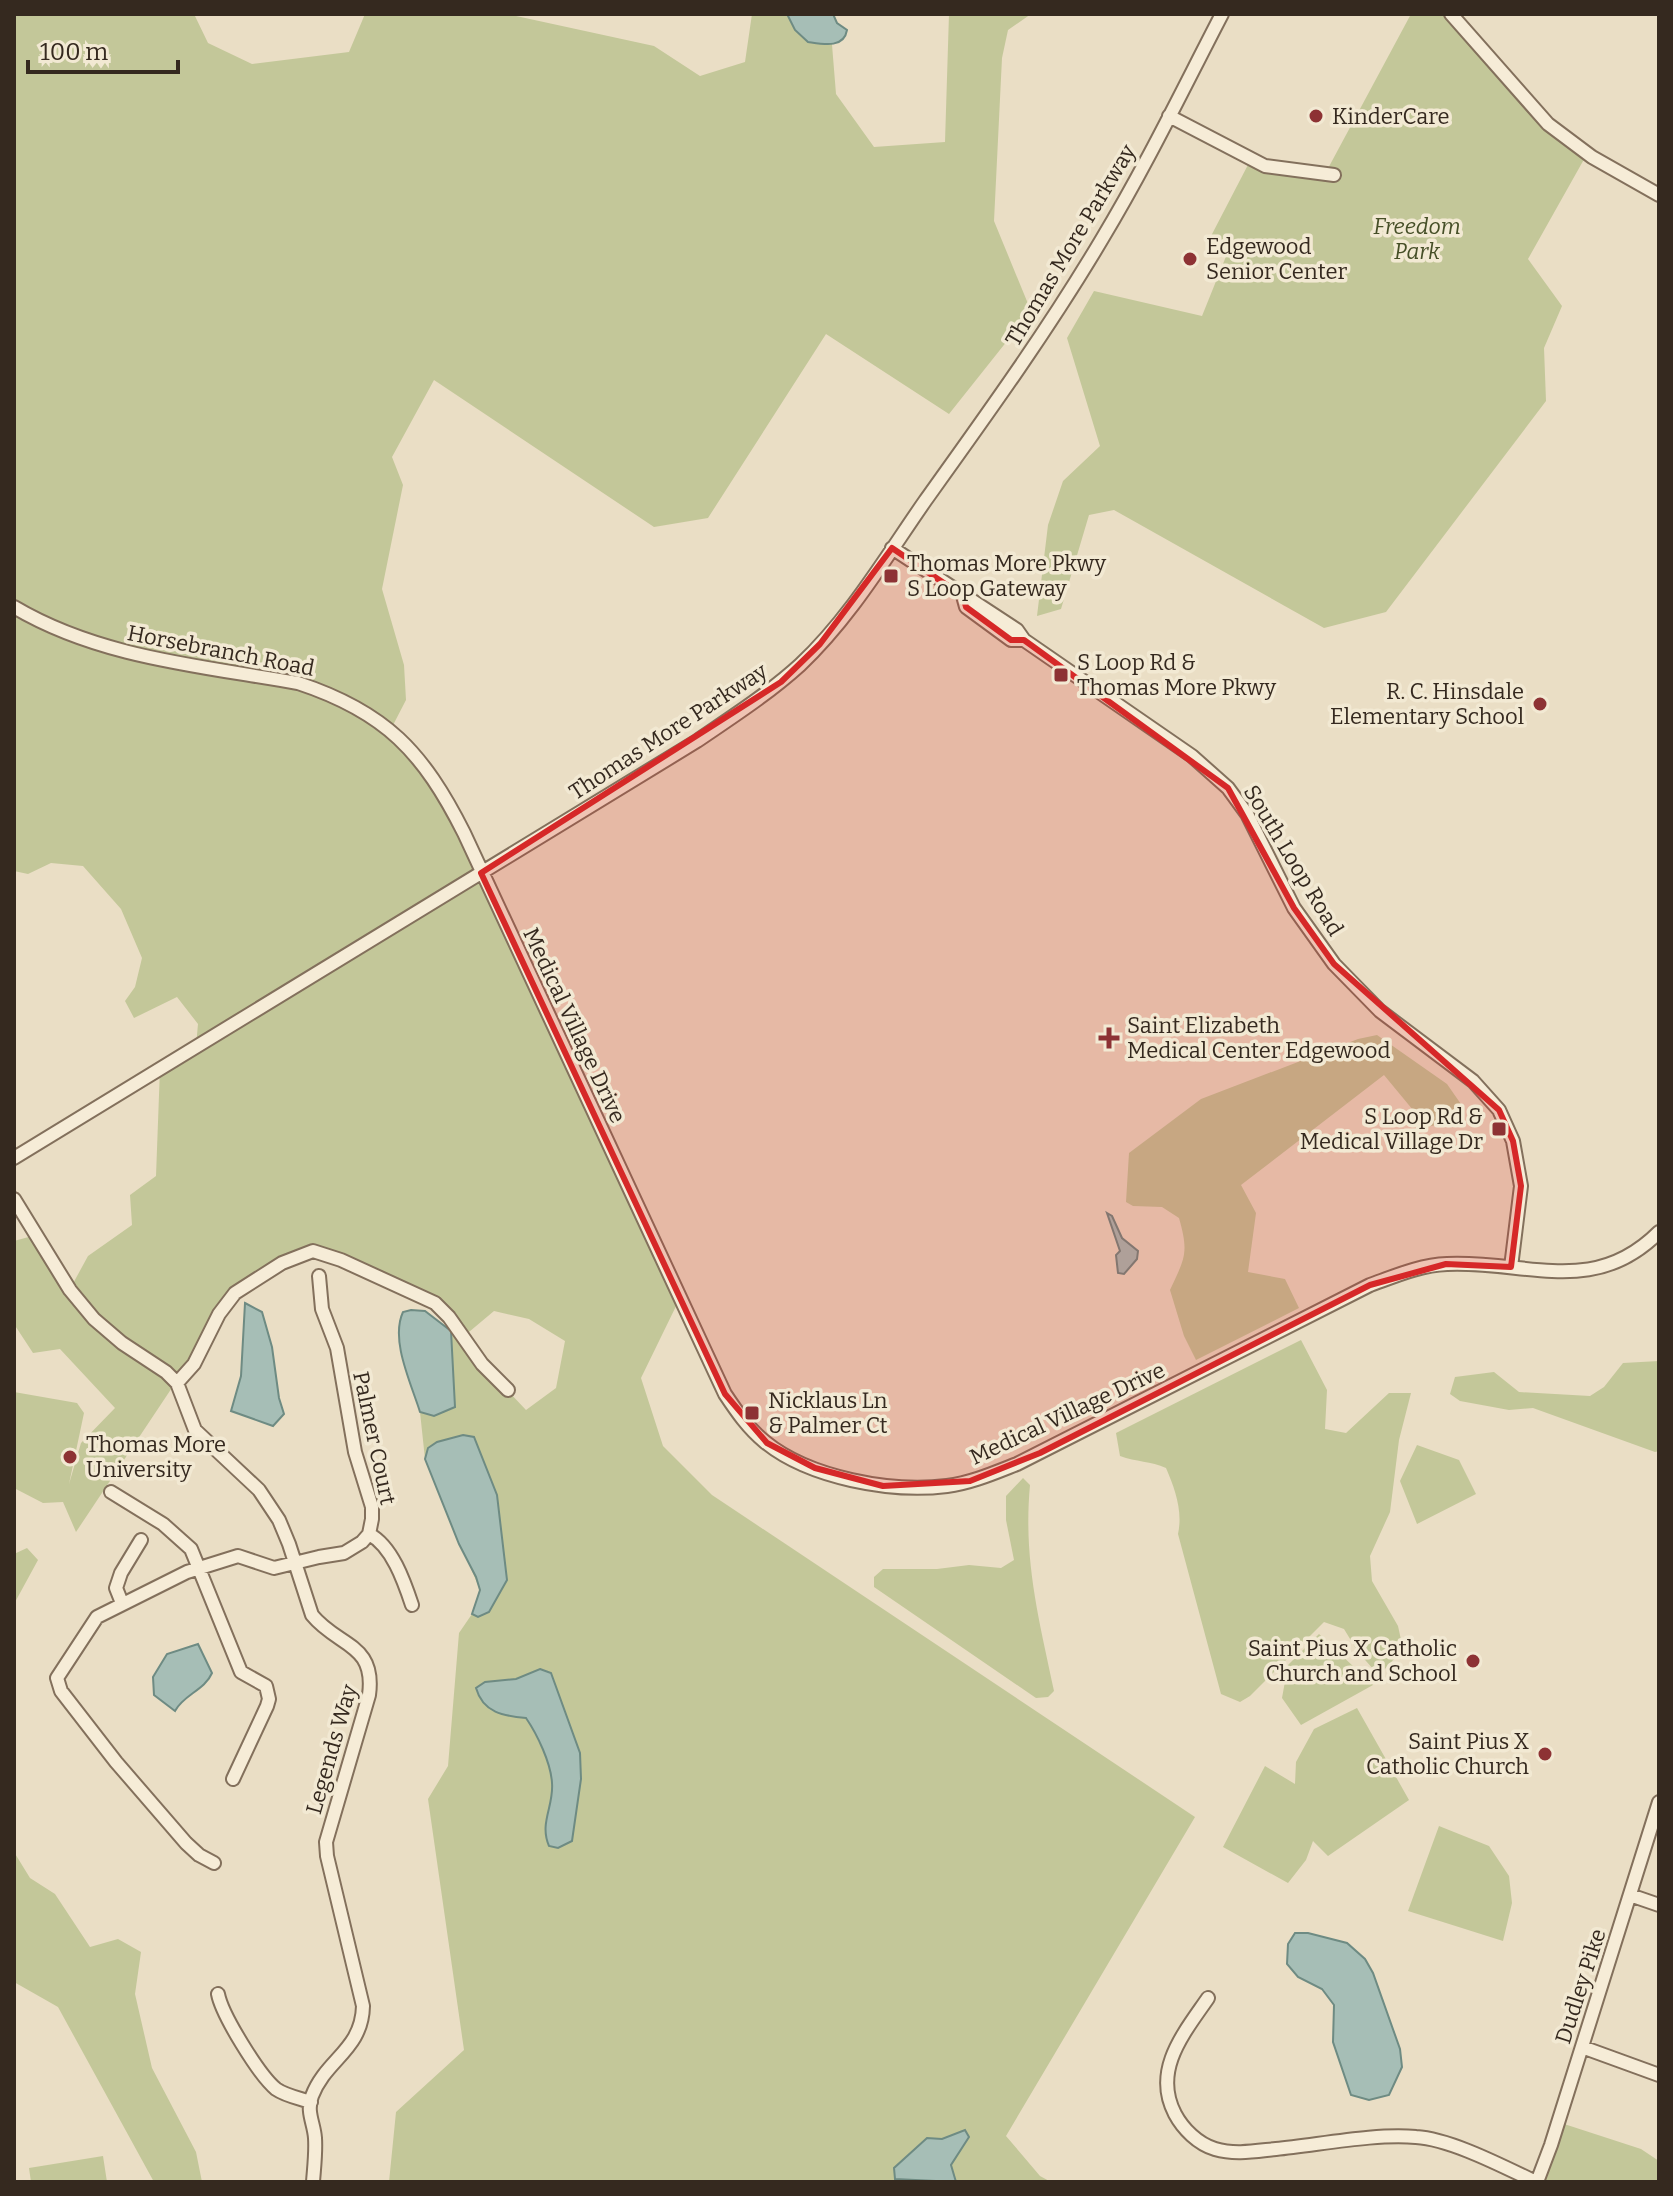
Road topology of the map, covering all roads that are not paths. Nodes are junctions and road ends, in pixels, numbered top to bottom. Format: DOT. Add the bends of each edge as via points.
graph roads {
  1 [pos="1222,14"];
  2 [pos="1455,15"];
  3 [pos="1169,116"];
  4 [pos="1334,175"];
  5 [pos="1659,195"];
  6 [pos="892,548"];
  7 [pos="14,607"];
  8 [pos="481,873"];
  9 [pos="14,1158"];
  10 [pos="14,1199"];
  11 [pos="1659,1232"];
  12 [pos="1511,1267"];
  13 [pos="319,1276"];
  14 [pos="177,1383"];
  15 [pos="508,1390"];
  16 [pos="111,1492"];
  17 [pos="369,1534"];
  18 [pos="141,1540"];
  19 [pos="295,1562"];
  20 [pos="198,1568"];
  21 [pos="122,1603"];
  22 [pos="412,1605"];
  23 [pos="233,1779"];
  24 [pos="1659,1802"];
  25 [pos="214,1863"];
  26 [pos="1630,1895"];
  27 [pos="1659,1905"];
  28 [pos="218,1994"];
  29 [pos="1208,1998"];
  30 [pos="1582,2047"];
  31 [pos="1659,2075"];
  32 [pos="311,2102"];
  33 [pos="313,2182"];
  34 [pos="1536,2182"];
  1 -- 3 [label="street, Thomas More Parkway"];
  2 -- 5 [label="street" via="1554,130"];
  3 -- 4 [label="street" via="1265,166"];
  3 -- 6 [label="street, Thomas More Parkway" via="1060,306"];
  6 -- 8 [label="street, Thomas More Parkway" via="820,644 781,682 697,741"];
  6 -- 12 [label="street, South Loop Road" via="974,599 1221,780 1247,814 1294,908 1334,964 1380,1011 1473,1081 1499,1110 1513,1141 1521,1186"];
  7 -- 8 [label="street, Horsebranch Road" via="106,647 298,683 369,714 391,729 428,769"];
  8 -- 9 [label="street, Thomas More Parkway"];
  8 -- 12 [label="street, Medical Village Drive" via="725,1394 767,1443 815,1468 883,1486 928,1488 970,1481 1017,1464 1370,1285 1446,1264"];
  10 -- 14 [label="street" via="94,1319"];
  11 -- 12 [label="street, Medical Village Drive" via="1627,1258 1592,1270 1561,1273"];
  13 -- 17 [label="street, Palmer Court" via="322,1309 337,1348 355,1452 372,1507"];
  14 -- 15 [label="street" via="235,1293 282,1263 313,1251 435,1303"];
  14 -- 19 [label="street, Legends Way" via="195,1430 259,1490 279,1520"];
  16 -- 20 [label="street" via="183,1540"];
  17 -- 19 [label="street, Palmer Court" via="344,1553"];
  17 -- 22 [label="street" via="389,1554"];
  18 -- 21 [label="street" via="116,1588"];
  19 -- 20 [label="street, Palmer Court" via="274,1568 238,1556"];
  19 -- 32 [label="street, Legends Way" via="312,1615 361,1653 371,1681 326,1842 363,2006 362,2023"];
  20 -- 21 [label="street, Palmer Court"];
  20 -- 23 [label="street" via="241,1672 269,1693"];
  21 -- 25 [label="street, Palmer Court" via="92,1622 63,1666 58,1686 186,1843"];
  24 -- 26 [label="street, Dudley Pike"];
  26 -- 27 [label="street"];
  26 -- 30 [label="street, Dudley Pike"];
  28 -- 32 [label="street" via="223,2015 269,2082"];
  29 -- 34 [label="street" via="1169,2059 1167,2095 1186,2130 1212,2149 1250,2152 1414,2136 1446,2143"];
  30 -- 31 [label="street"];
  30 -- 34 [label="street, Dudley Pike"];
  32 -- 33 [label="street"];
}
